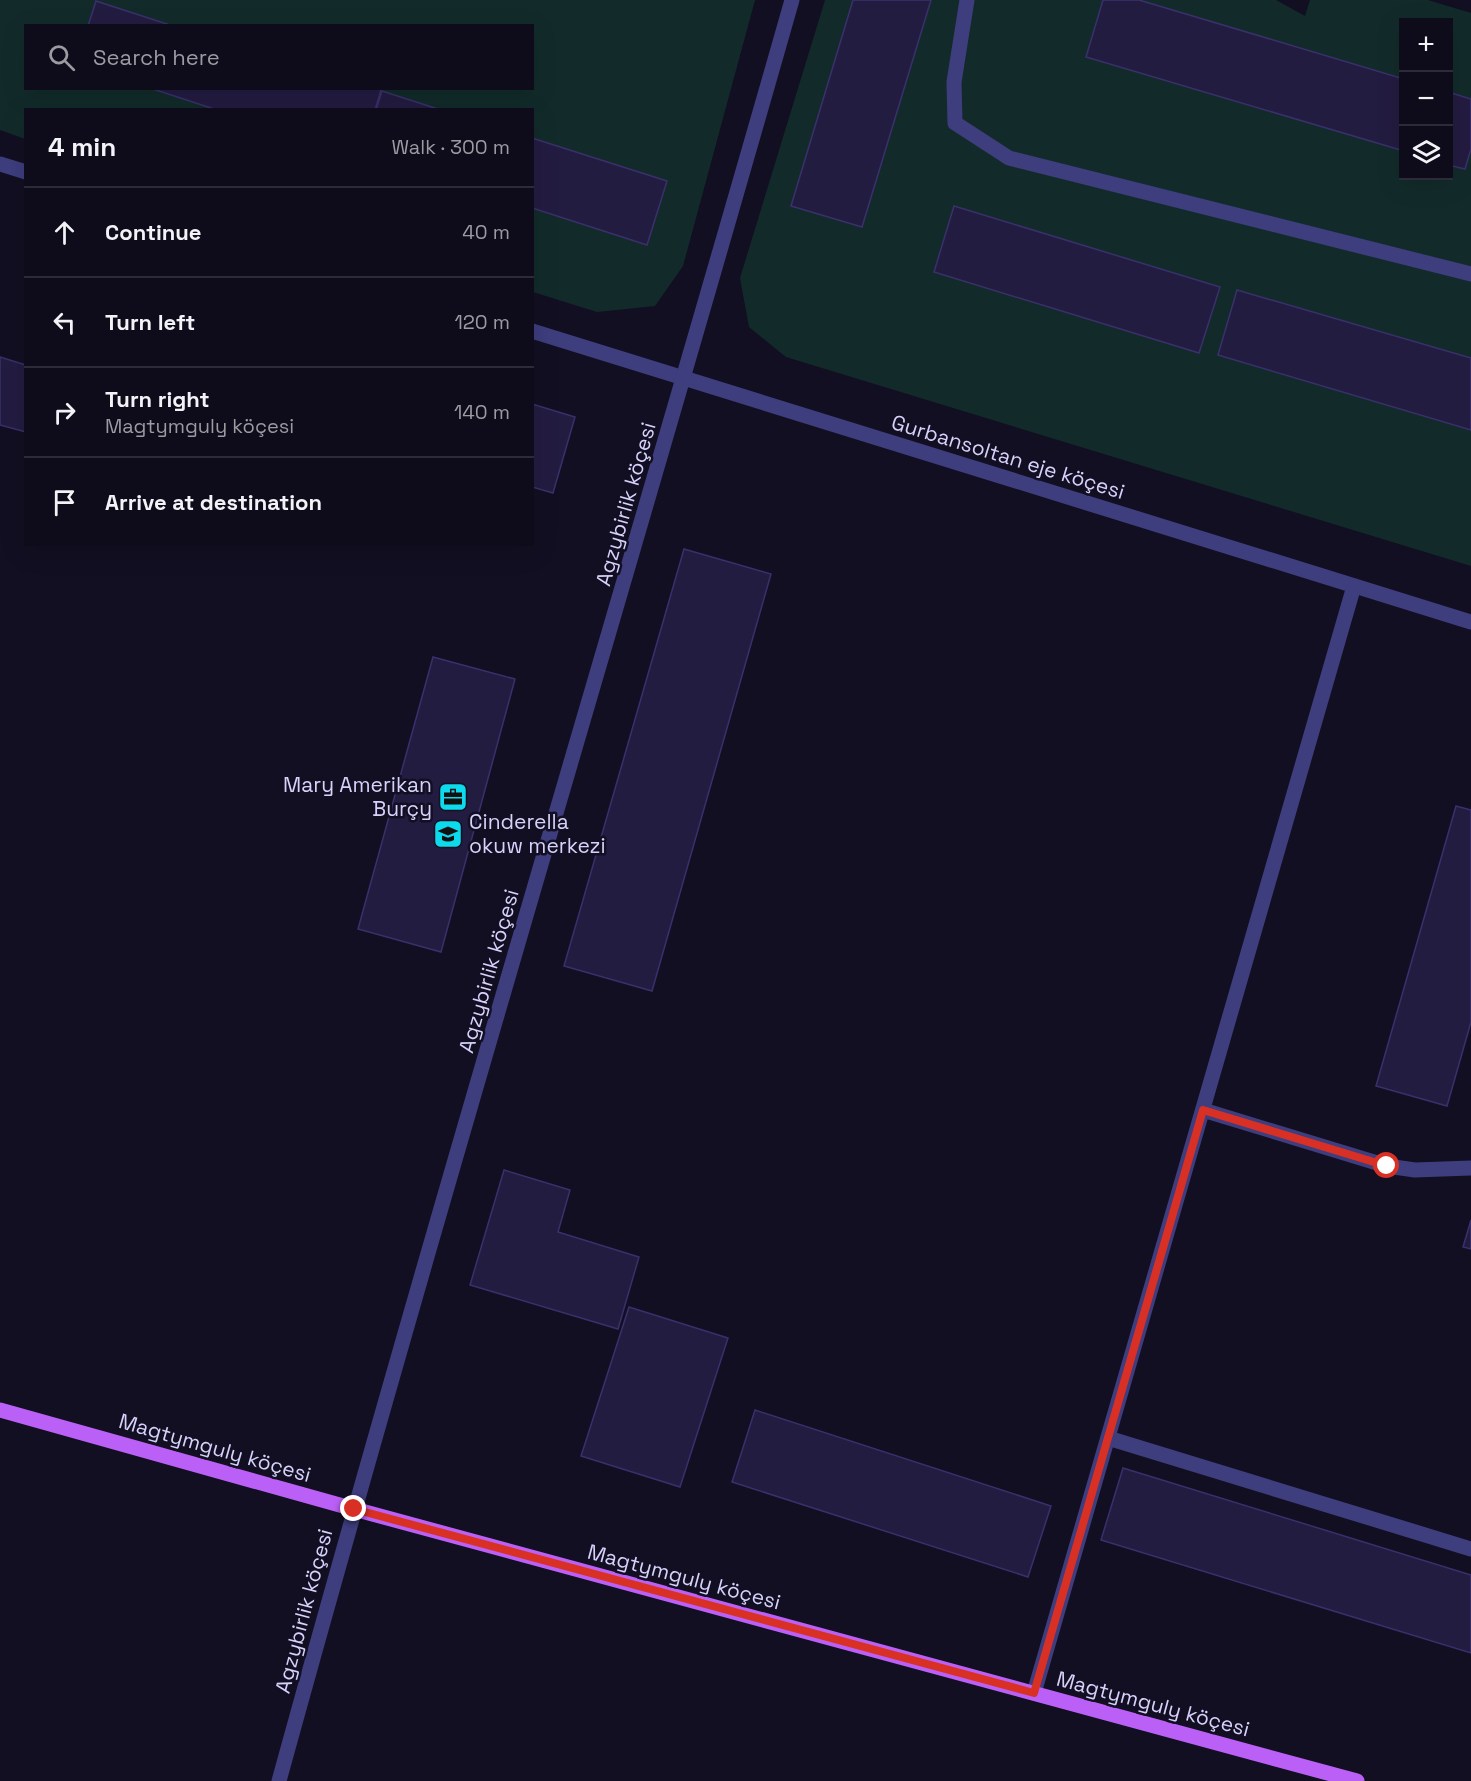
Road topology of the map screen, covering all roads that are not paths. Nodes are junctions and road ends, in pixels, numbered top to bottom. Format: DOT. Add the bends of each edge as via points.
graph roads {
  1 [pos="792,0"];
  2 [pos="967,0"];
  3 [pos="0,164"];
  4 [pos="24,171"];
  5 [pos="1471,273"];
  6 [pos="534,332"];
  7 [pos="685,379"];
  8 [pos="1354,586"];
  9 [pos="1471,622"];
  10 [pos="1203,1110"];
  11 [pos="1471,1168"];
  12 [pos="0,1410"];
  13 [pos="1108,1438"];
  14 [pos="354,1509"];
  15 [pos="1471,1549"];
  16 [pos="1034,1693"];
  17 [pos="279,1781"];
  18 [pos="1358,1781"];
  1 -- 7 [label="street, Agzybirlik köçesi"];
  2 -- 5 [label="street" via="954,82 955,123 1009,158"];
  3 -- 4 [label="street"];
  6 -- 7 [label="street, Gurbansoltan eje köçesi"];
  7 -- 8 [label="street, Gurbansoltan eje köçesi"];
  7 -- 14 [label="street, Agzybirlik köçesi"];
  8 -- 9 [label="street, Gurbansoltan eje köçesi"];
  8 -- 10 [label="street"];
  10 -- 11 [label="street" via="1387,1166 1415,1170"];
  10 -- 13 [label="street"];
  12 -- 14 [label="main road, Magtymguly köçesi"];
  13 -- 15 [label="street"];
  13 -- 16 [label="street"];
  14 -- 16 [label="main road, Magtymguly köçesi"];
  14 -- 17 [label="street, Agzybirlik köçesi"];
  16 -- 18 [label="main road, Magtymguly köçesi"];
}
